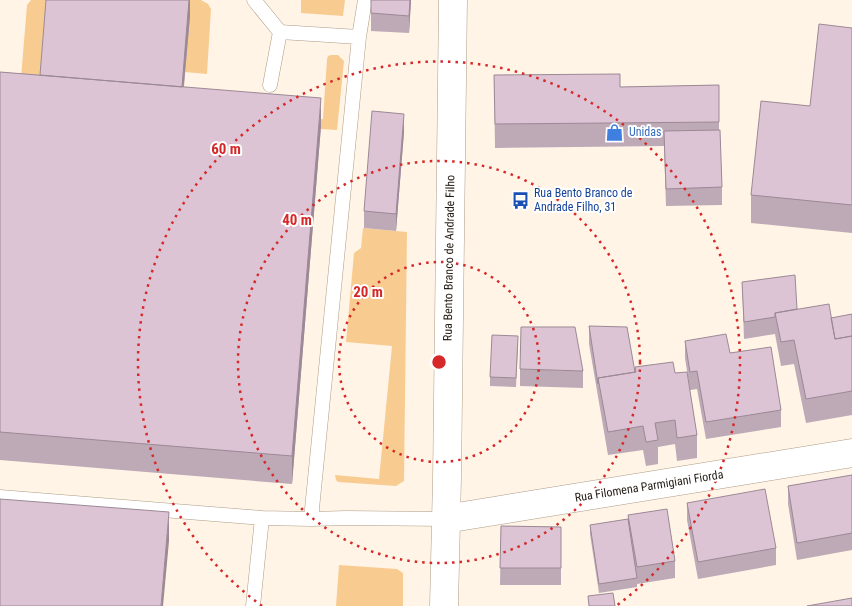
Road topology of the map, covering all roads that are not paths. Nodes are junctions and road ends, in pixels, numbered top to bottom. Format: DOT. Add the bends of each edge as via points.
graph roads {
  1 [pos="254,0"];
  2 [pos="365,0"];
  3 [pos="453,0"];
  4 [pos="280,32"];
  5 [pos="359,37"];
  6 [pos="270,85"];
  7 [pos="852,453"];
  8 [pos="0,497"];
  9 [pos="262,518"];
  10 [pos="311,519"];
  11 [pos="445,519"];
  12 [pos="253,606"];
  13 [pos="444,606"];
  1 -- 4 [label="lane"];
  2 -- 5 [label="lane"];
  3 -- 11 [label="street, Rua Bento Branco de Andrade Filho"];
  4 -- 5 [label="lane"];
  4 -- 6 [label="lane"];
  5 -- 10 [label="lane"];
  7 -- 11 [label="street, Rua Filomena Parmigiani Fiorda"];
  8 -- 9 [label="lane"];
  9 -- 10 [label="lane"];
  9 -- 12 [label="lane"];
  10 -- 11 [label="lane"];
  11 -- 13 [label="street, Rua Bento Branco de Andrade Filho"];
}
